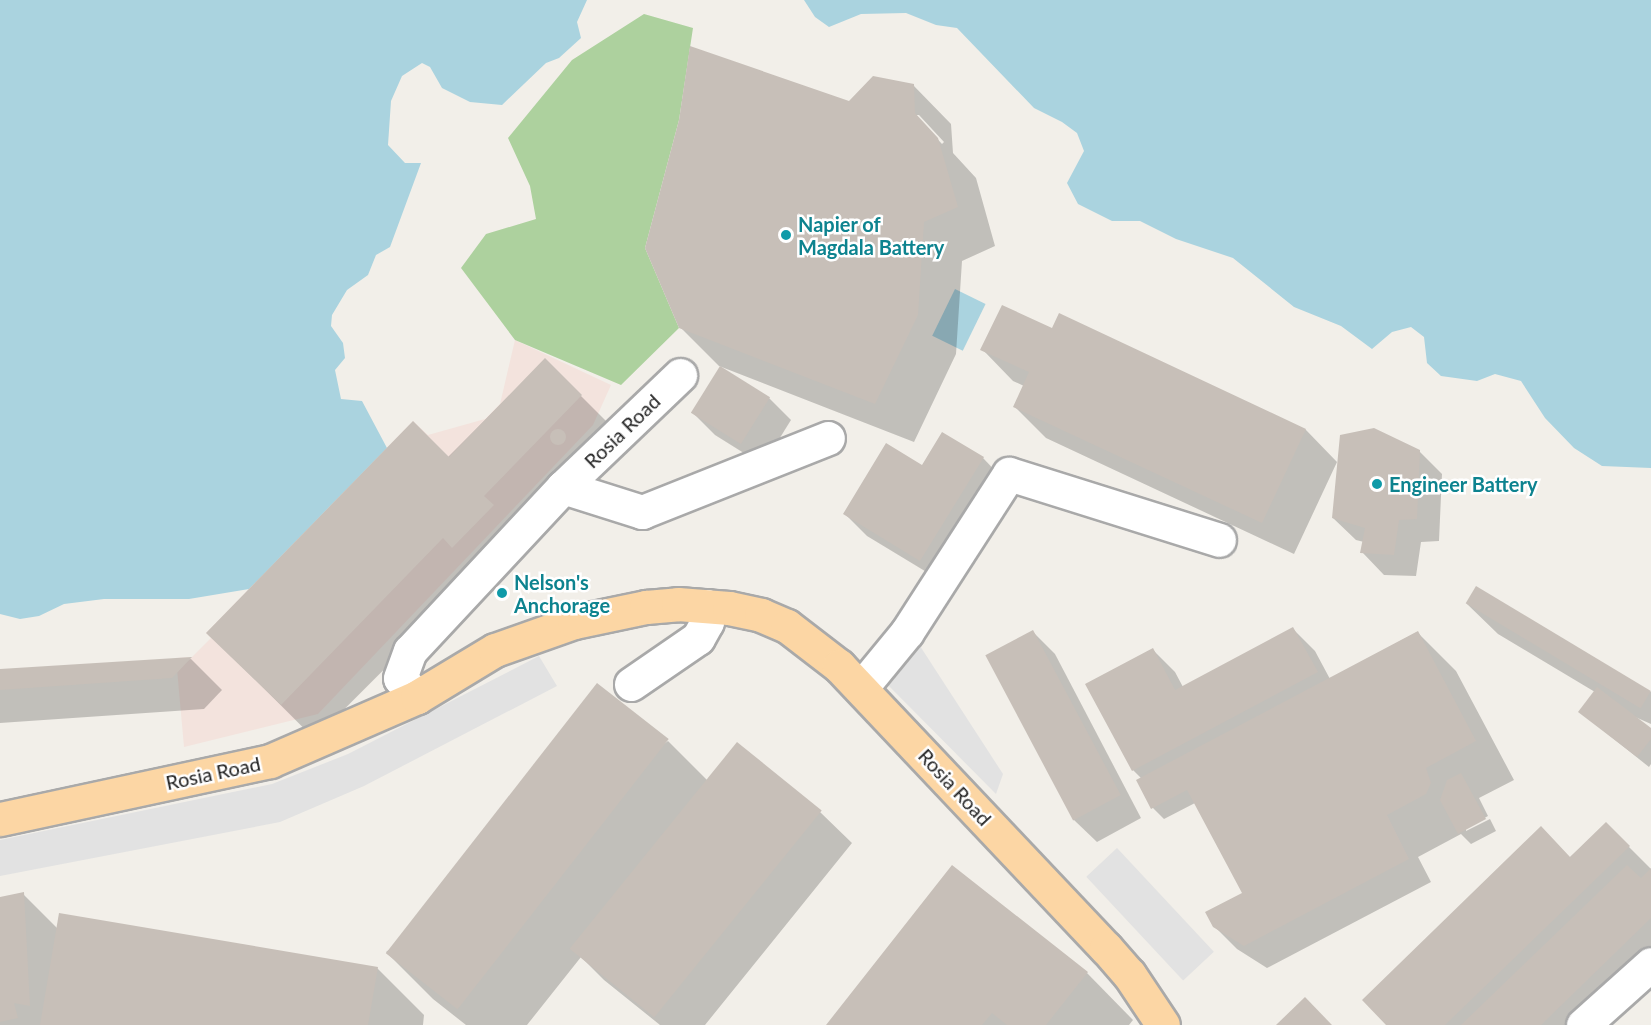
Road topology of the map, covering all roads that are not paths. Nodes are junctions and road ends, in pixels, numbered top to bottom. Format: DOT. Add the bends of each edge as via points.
graph roads {
  1 [pos="680,375"];
  2 [pos="828,438"];
  3 [pos="563,487"];
  4 [pos="1219,540"];
  5 [pos="707,606"];
  6 [pos="631,684"];
  7 [pos="861,688"];
  8 [pos="417,697"];
  9 [pos="0,819"];
  10 [pos="1651,964"];
  11 [pos="1150,1016"];
  12 [pos="1583,1025"];
  1 -- 3 [label="lane, Rosia Road"];
  2 -- 3 [label="lane, Rosia Road" via="642,512"];
  3 -- 8 [label="lane, Rosia Road" via="410,651 400,678"];
  4 -- 7 [label="lane" via="1009,474 907,632"];
  5 -- 6 [label="lane" via="707,622 698,638"];
  5 -- 7 [label="main road, Rosia Road" via="761,615 787,626"];
  5 -- 8 [label="main road, Rosia Road" via="646,607 574,622 495,650"];
  7 -- 11 [label="main road, Rosia Road" via="1106,948"];
  8 -- 9 [label="main road, Rosia Road" via="270,762"];
  10 -- 12 [label="lane"];
}
